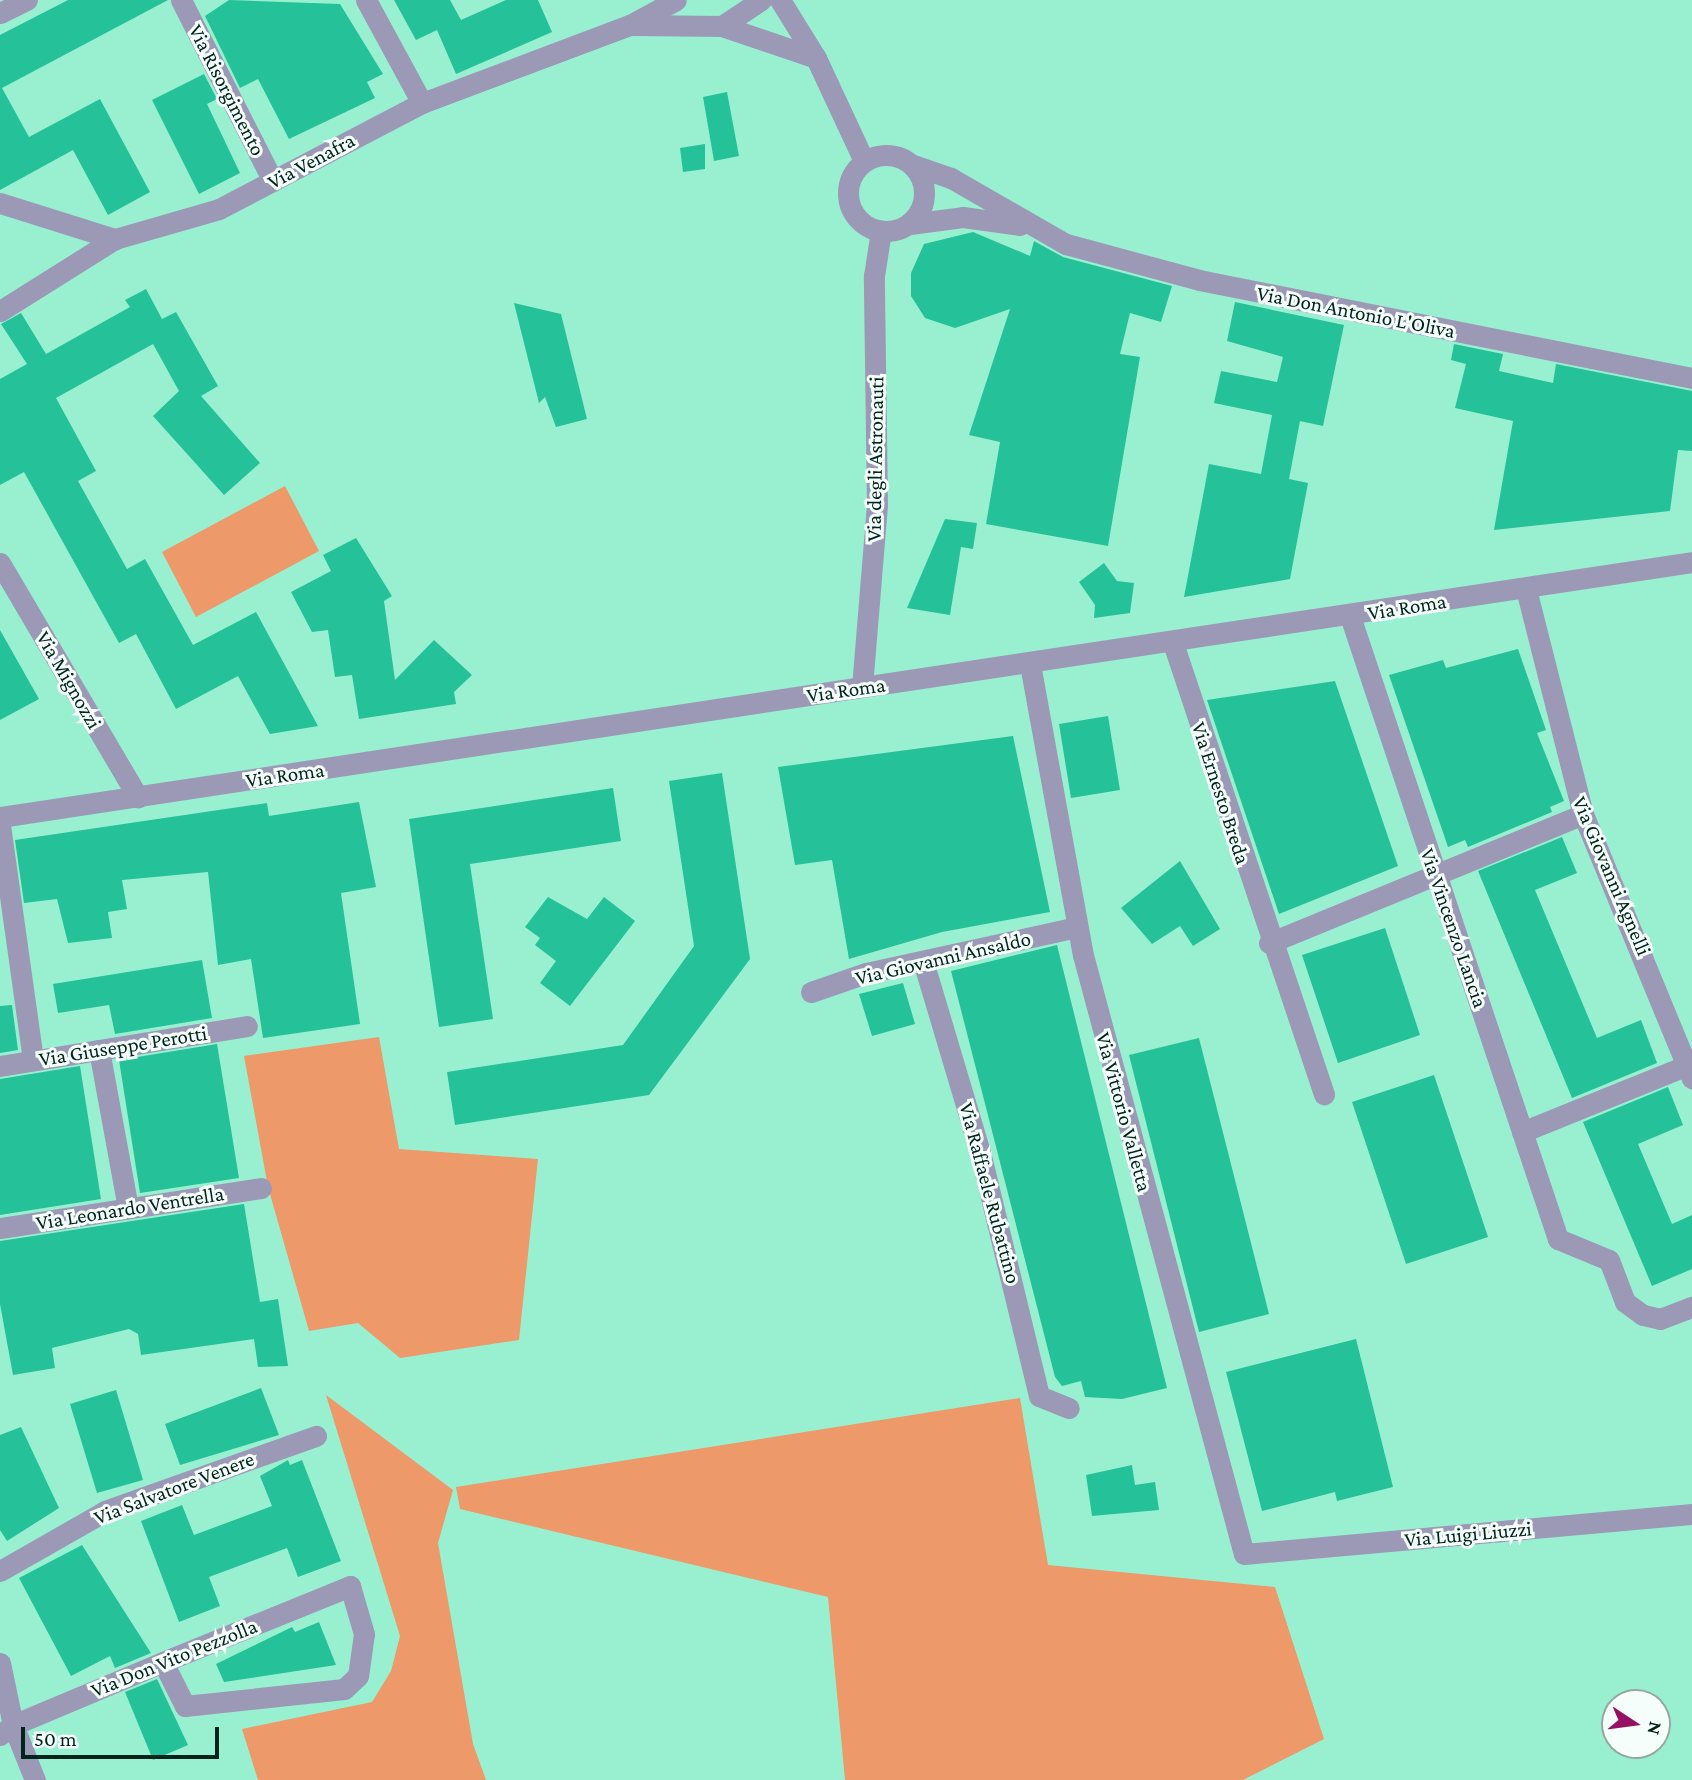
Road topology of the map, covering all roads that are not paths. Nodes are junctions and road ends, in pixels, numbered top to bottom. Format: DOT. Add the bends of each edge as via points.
graph roads {
  1 [pos="27,0"];
  2 [pos="181,0"];
  3 [pos="366,0"];
  4 [pos="676,0"];
  5 [pos="761,0"];
  6 [pos="780,0"];
  7 [pos="0,13"];
  8 [pos="630,25"];
  9 [pos="722,26"];
  10 [pos="816,58"];
  11 [pos="422,103"];
  12 [pos="864,161"];
  13 [pos="914,165"];
  14 [pos="273,181"];
  15 [pos="0,203"];
  16 [pos="910,224"];
  17 [pos="1026,226"];
  18 [pos="881,231"];
  19 [pos="115,239"];
  20 [pos="0,311"];
  21 [pos="1692,378"];
  22 [pos="1692,562"];
  23 [pos="0,563"];
  24 [pos="1525,589"];
  25 [pos="1350,616"];
  26 [pos="1173,643"];
  27 [pos="1030,664"];
  28 [pos="862,687"];
  29 [pos="138,797"];
  30 [pos="1583,814"];
  31 [pos="0,817"];
  32 [pos="0,825"];
  33 [pos="1436,875"];
  34 [pos="1077,927"];
  35 [pos="1269,943"];
  36 [pos="923,961"];
  37 [pos="811,992"];
  38 [pos="247,1026"];
  39 [pos="99,1050"];
  40 [pos="33,1060"];
  41 [pos="0,1066"];
  42 [pos="1690,1071"];
  43 [pos="1324,1094"];
  44 [pos="1522,1132"];
  45 [pos="261,1188"];
  46 [pos="128,1208"];
  47 [pos="0,1228"];
  48 [pos="1692,1307"];
  49 [pos="1069,1408"];
  50 [pos="316,1436"];
  51 [pos="1692,1514"];
  52 [pos="1244,1554"];
  53 [pos="0,1571"];
  54 [pos="163,1662"];
  55 [pos="0,1663"];
  56 [pos="6,1730"];
  57 [pos="36,1780"];
  1 -- 7 [label="street"];
  2 -- 14 [label="street, Via Risorgimento"];
  3 -- 11 [label="street"];
  4 -- 8 [label="street, Via Venafra"];
  5 -- 9 [label="street"];
  6 -- 10 [label="street"];
  8 -- 9 [label="street, Via Venafra"];
  8 -- 11 [label="street, Via Venafra"];
  9 -- 10 [label="street, Via Venafra"];
  10 -- 12 [label="street"];
  11 -- 14 [label="street, Via Venafra"];
  12 -- 13 [label="street" via="884,154"];
  12 -- 18 [label="street" via="849,183 851,208"];
  13 -- 16 [label="street" via="924,202"];
  13 -- 17 [label="street, Via Don Antonio L'Oliva" via="951,178"];
  14 -- 19 [label="street, Via Venafra" via="219,209"];
  15 -- 19 [label="street"];
  16 -- 17 [label="street, Via Don Antonio L'Oliva" via="963,217"];
  16 -- 18 [label="street"];
  17 -- 21 [label="street, Via Don Antonio L'Oliva" via="1199,280"];
  18 -- 28 [label="street, Via degli Astronauti" via="874,276 877,505"];
  19 -- 20 [label="street, Via Venafra"];
  22 -- 24 [label="street, Via Roma"];
  23 -- 29 [label="street, Via Mignozzi"];
  24 -- 25 [label="street, Via Roma"];
  24 -- 30 [label="street, Via Giovanni Agnelli"];
  25 -- 26 [label="street, Via Roma"];
  25 -- 33 [label="street, Via Vincenzo Lancia"];
  26 -- 27 [label="street, Via Roma"];
  26 -- 35 [label="street, Via Ernesto Breda"];
  27 -- 28 [label="street, Via Roma"];
  27 -- 34 [label="street, Via Vittorio Valletta"];
  28 -- 29 [label="street, Via Roma"];
  29 -- 31 [label="street, Via Roma"];
  30 -- 33 [label="street"];
  30 -- 42 [label="street, Via Giovanni Agnelli"];
  32 -- 40 [label="street"];
  33 -- 35 [label="street"];
  33 -- 44 [label="street, Via Vincenzo Lancia"];
  34 -- 36 [label="street, Via Giovanni Ansaldo"];
  34 -- 52 [label="street, Via Vittorio Valletta"];
  35 -- 43 [label="street, Via Ernesto Breda"];
  36 -- 37 [label="street, Via Giovanni Ansaldo"];
  36 -- 49 [label="street, Via Raffaele Rubattino" via="980,1152 1039,1396"];
  38 -- 39 [label="street, Via Giuseppe Perotti"];
  39 -- 40 [label="street, Via Giuseppe Perotti"];
  39 -- 46 [label="street"];
  40 -- 41 [label="street, Via Giuseppe Perotti"];
  42 -- 44 [label="street"];
  44 -- 48 [label="street, Via Vincenzo Lancia" via="1558,1239 1609,1260 1625,1302 1643,1315 1660,1319"];
  45 -- 46 [label="street, Via Leonardo Ventrella"];
  46 -- 47 [label="street, Via Leonardo Ventrella"];
  50 -- 53 [label="street, Via Salvatore Venere" via="105,1511"];
  51 -- 52 [label="street, Via Luigi Liuzzi"];
  54 -- 54 [label="street, Via Don Vito Pezzolla" via="350,1586 364,1656 358,1676 344,1689 185,1706"];
  54 -- 56 [label="street, Via Don Vito Pezzolla"];
  55 -- 56 [label="street"];
  56 -- 57 [label="street"];
}
